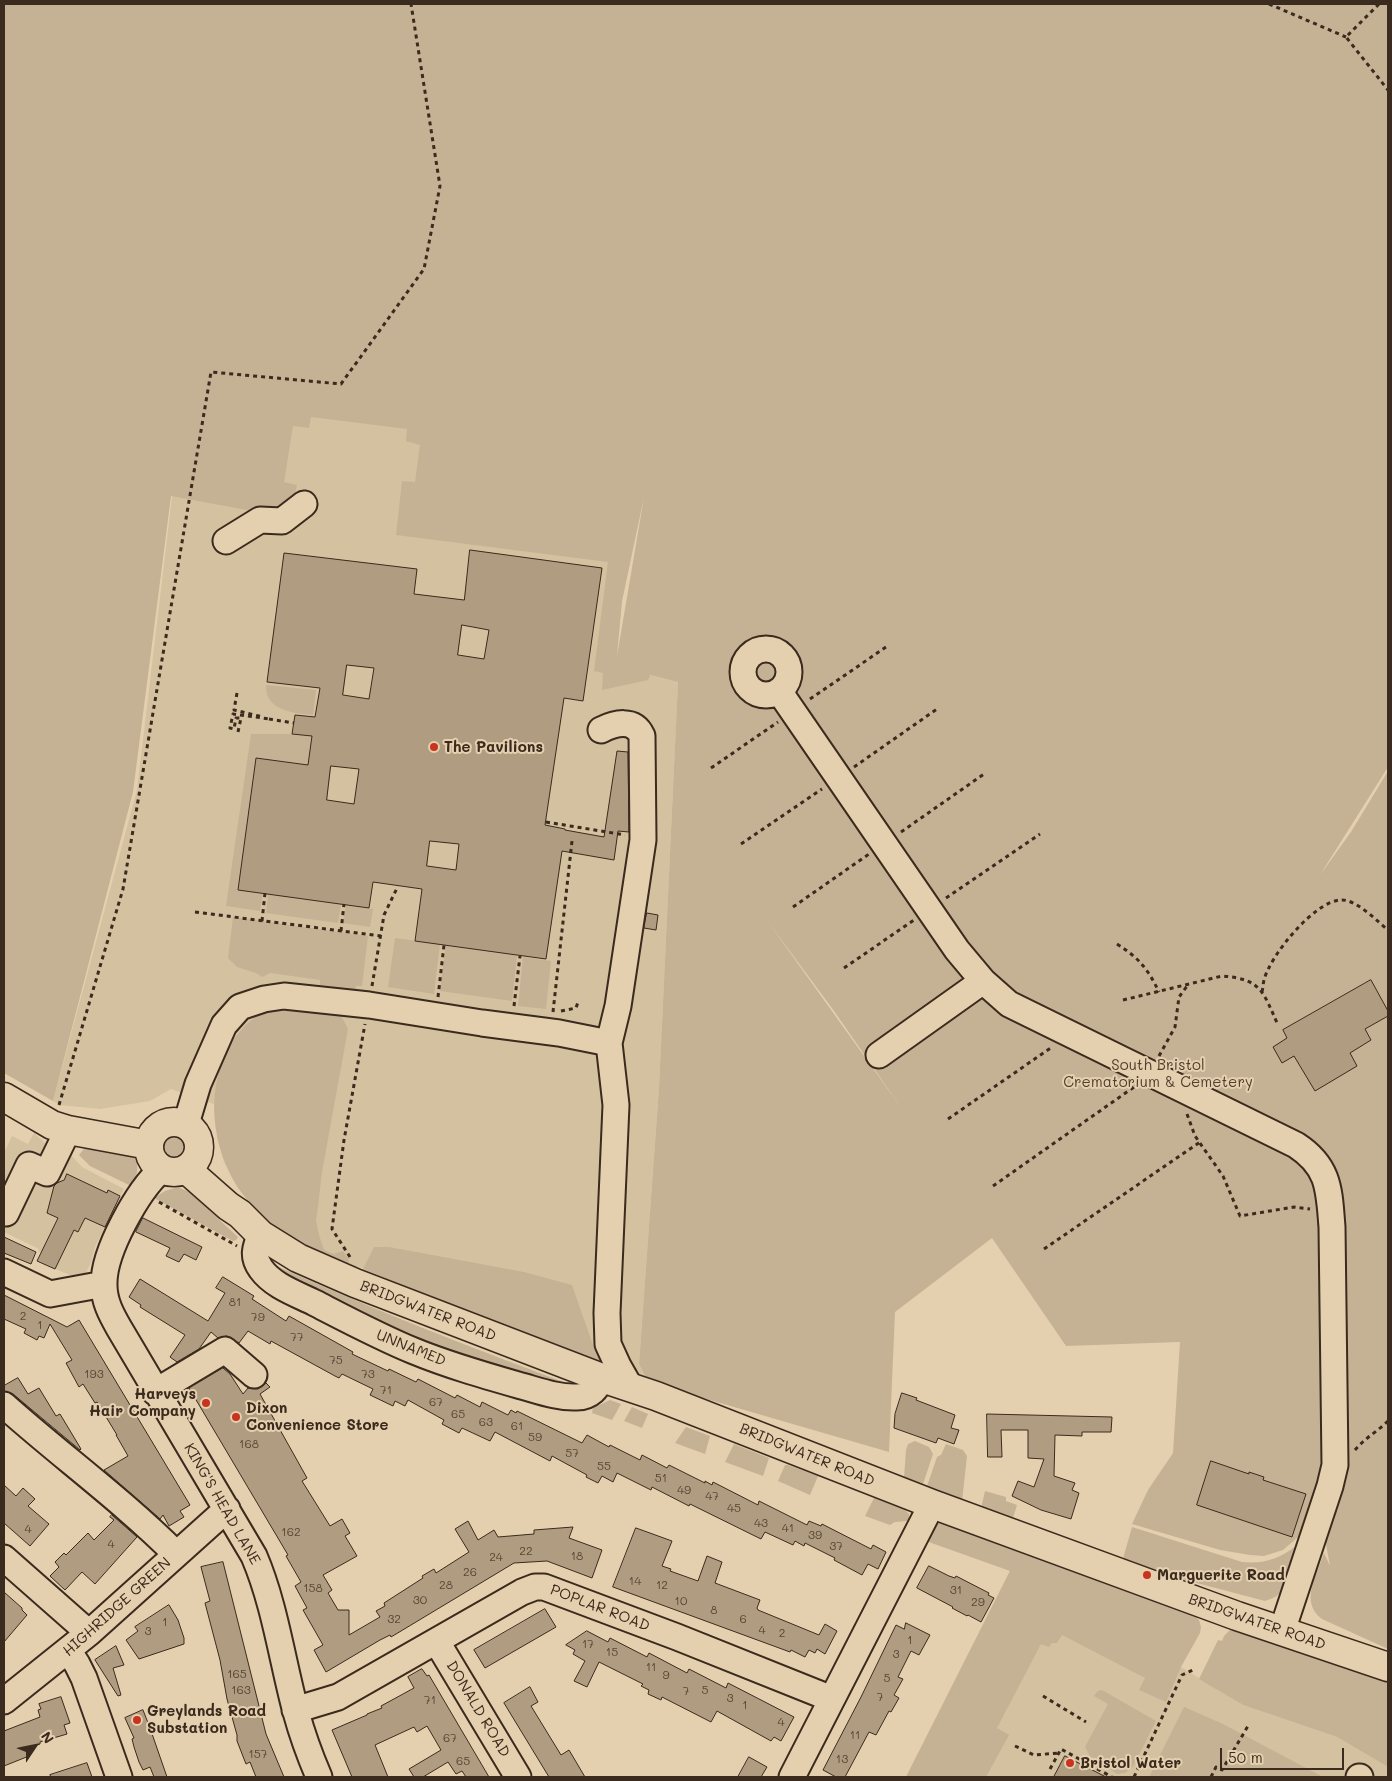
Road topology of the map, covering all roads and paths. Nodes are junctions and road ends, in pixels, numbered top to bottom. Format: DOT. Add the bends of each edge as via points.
graph roads {
  1 [pos="1269,4"];
  2 [pos="1379,4"];
  3 [pos="1346,38"];
  4 [pos="1388,90"];
  5 [pos="304,504"];
  6 [pos="226,541"];
  7 [pos="890,645"];
  8 [pos="778,691"];
  9 [pos="237,693"];
  10 [pos="792,711"];
  11 [pos="270,719"];
  12 [pos="294,723"];
  13 [pos="601,730"];
  14 [pos="238,732"];
  15 [pos="711,768"];
  16 [pos="546,822"];
  17 [pos="615,833"];
  18 [pos="574,842"];
  19 [pos="398,886"];
  20 [pos="265,893"];
  21 [pos="344,904"];
  22 [pos="195,912"];
  23 [pos="262,921"];
  24 [pos="1388,930"];
  25 [pos="342,931"];
  26 [pos="380,936"];
  27 [pos="1117,944"];
  28 [pos="444,945"];
  29 [pos="520,956"];
  30 [pos="983,982"];
  31 [pos="1186,986"];
  32 [pos="1159,992"];
  33 [pos="1262,992"];
  34 [pos="438,998"];
  35 [pos="1123,1000"];
  36 [pos="369,1005"];
  37 [pos="514,1006"];
  38 [pos="1278,1025"];
  39 [pos="551,1032"];
  40 [pos="1071,1034"];
  41 [pos="609,1043"];
  42 [pos="879,1055"];
  43 [pos="1151,1074"];
  44 [pos="1188,1093"];
  45 [pos="4,1097"];
  46 [pos="948,1119"];
  47 [pos="186,1124"];
  48 [pos="77,1132"];
  49 [pos="152,1138"];
  50 [pos="1200,1142"];
  51 [pos="183,1162"];
  52 [pos="993,1186"];
  53 [pos="141,1192"];
  54 [pos="1330,1210"];
  55 [pos="6,1213"];
  56 [pos="258,1245"];
  57 [pos="1044,1249"];
  58 [pos="4,1272"];
  59 [pos="355,1283"];
  60 [pos="104,1284"];
  61 [pos="254,1376"];
  62 [pos="602,1378"];
  63 [pos="630,1387"];
  64 [pos="155,1392"];
  65 [pos="4,1405"];
  66 [pos="1388,1421"];
  67 [pos="1335,1465"];
  68 [pos="932,1504"];
  69 [pos="227,1509"];
  70 [pos="176,1554"];
  71 [pos="4,1558"];
  72 [pos="1282,1631"];
  73 [pos="89,1633"];
  74 [pos="437,1642"];
  75 [pos="68,1650"];
  76 [pos="1388,1667"];
  77 [pos="1195,1669"];
  78 [pos="1043,1696"];
  79 [pos="832,1699"];
  80 [pos="4,1701"];
  81 [pos="295,1710"];
  82 [pos="1086,1722"];
  83 [pos="1248,1726"];
  84 [pos="1015,1746"];
  85 [pos="1059,1753"];
  86 [pos="1050,1769"];
  87 [pos="119,1777"];
  88 [pos="319,1777"];
  89 [pos="518,1777"];
  90 [pos="792,1777"];
  91 [pos="1112,1777"];
  92 [pos="1127,1777"];
  93 [pos="1134,1777"];
  94 [pos="1211,1777"];
  1 -- 3 [label="path"];
  2 -- 3 [label="path"];
  3 -- 4 [label="path"];
  5 -- 6 [label="street" via="282,521 260,520"];
  7 -- 10 [label="path"];
  8 -- 10 [label="street"];
  9 -- 11 [label="path" via="234,710"];
  10 -- 15 [label="path"];
  10 -- 30 [label="street" via="957,950"];
  11 -- 12 [label="path"];
  11 -- 14 [label="path" via="233,714 230,728 234,729 236,718 241,718"];
  13 -- 41 [label="street" via="624,723 633,725 642,736 643,840 618,1006"];
  16 -- 17 [label="path"];
  18 -- 39 [label="path"];
  19 -- 26 [label="path" via="384,915"];
  20 -- 23 [label="path"];
  21 -- 25 [label="path"];
  22 -- 23 [label="path"];
  23 -- 25 [label="path"];
  24 -- 33 [label="path" via="1348,901 1325,904 1308,917 1279,953 1263,981"];
  25 -- 26 [label="path"];
  26 -- 36 [label="path"];
  27 -- 32 [label="path" via="1138,959"];
  28 -- 34 [label="path"];
  29 -- 37 [label="path"];
  30 -- 40 [label="street" via="1009,1004"];
  30 -- 42 [label="street"];
  31 -- 32 [label="path"];
  31 -- 33 [label="path" via="1222,976 1249,981 1260,987"];
  31 -- 43 [label="path" via="1179,997 1174,1027"];
  32 -- 35 [label="path"];
  33 -- 38 [label="path"];
  36 -- 39 [label="street"];
  36 -- 47 [label="street" via="284,996 240,1007 224,1025 198,1084"];
  36 -- 59 [label="path" via="344,1140 332,1229 361,1272"];
  39 -- 41 [label="street"];
  40 -- 43 [label="street"];
  40 -- 46 [label="path"];
  41 -- 63 [label="street" via="616,1105 608,1344"];
  43 -- 44 [label="street"];
  43 -- 52 [label="path"];
  44 -- 50 [label="path" via="1183,1103"];
  44 -- 54 [label="street" via="1305,1151 1324,1174 1330,1194"];
  45 -- 48 [label="highway" via="52,1125"];
  47 -- 49 [label="highway" via="178,1121 161,1125"];
  47 -- 51 [label="highway" via="199,1140"];
  48 -- 49 [label="highway"];
  48 -- 55 [label="street" via="47,1173 29,1165"];
  49 -- 51 [label="highway" via="150,1154 155,1163"];
  50 -- 54 [label="path" via="1223,1176 1240,1216 1294,1207"];
  50 -- 57 [label="path"];
  51 -- 53 [label="street, KING'S HEAD LANE"];
  51 -- 56 [label="highway, BRIDGWATER ROAD" via="240,1214"];
  53 -- 56 [label="path"];
  53 -- 60 [label="street, KING'S HEAD LANE" via="114,1246"];
  54 -- 67 [label="street"];
  56 -- 59 [label="highway, BRIDGWATER ROAD"];
  56 -- 62 [label="street, UNNAMED" via="260,1268 274,1282 415,1351 482,1375 562,1397 580,1398 591,1393"];
  58 -- 60 [label="street" via="50,1294"];
  59 -- 62 [label="highway, BRIDGWATER ROAD"];
  60 -- 64 [label="street, KING'S HEAD LANE" via="112,1316"];
  61 -- 64 [label="street" via="225,1350"];
  62 -- 63 [label="highway, BRIDGWATER ROAD"];
  63 -- 68 [label="highway, BRIDGWATER ROAD"];
  64 -- 69 [label="street, KING'S HEAD LANE"];
  65 -- 70 [label="street" via="125,1506"];
  66 -- 67 [label="path" via="1366,1437 1348,1459"];
  67 -- 72 [label="street"];
  68 -- 72 [label="highway, BRIDGWATER ROAD"];
  68 -- 79 [label="street"];
  69 -- 70 [label="street, HIGHRIDGE GREEN"];
  69 -- 81 [label="street, KING'S HEAD LANE" via="263,1578"];
  70 -- 73 [label="street, HIGHRIDGE GREEN"];
  71 -- 73 [label="street"];
  72 -- 76 [label="highway, BRIDGWATER ROAD"];
  73 -- 75 [label="street, HIGHRIDGE GREEN"];
  74 -- 79 [label="street, POPLAR ROAD" via="522,1592 544,1587"];
  74 -- 81 [label="street, POPLAR ROAD" via="338,1697"];
  74 -- 89 [label="street, DONALD ROAD"];
  75 -- 80 [label="street, HIGHRIDGE GREEN"];
  75 -- 87 [label="street" via="84,1678"];
  77 -- 93 [label="path" via="1182,1675"];
  78 -- 82 [label="path"];
  79 -- 90 [label="street"];
  81 -- 88 [label="street, KING'S HEAD LANE"];
  83 -- 94 [label="path" via="1222,1770 1216,1767"];
  84 -- 85 [label="path" via="1034,1755"];
  85 -- 86 [label="path"];
  85 -- 91 [label="path" via="1061,1749"];
  92 -- 93 [label="path"];
}
